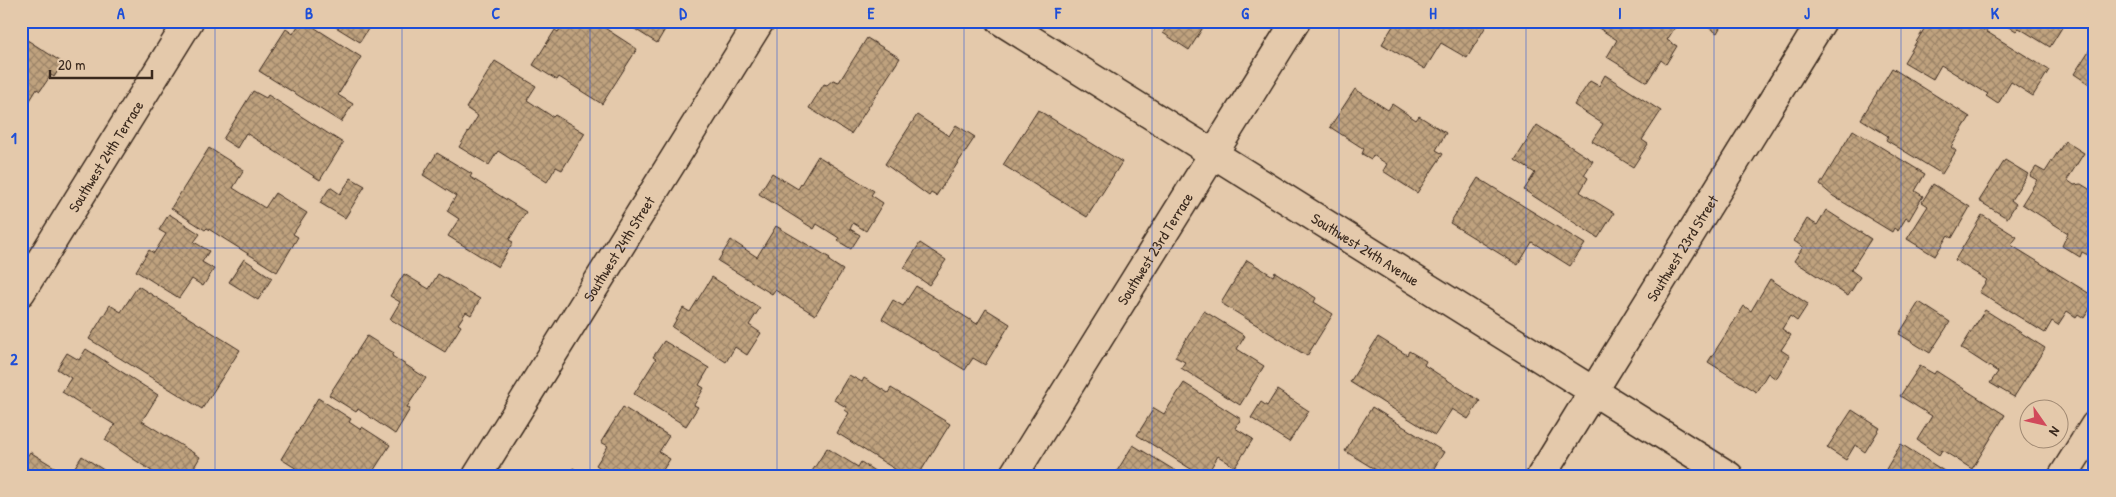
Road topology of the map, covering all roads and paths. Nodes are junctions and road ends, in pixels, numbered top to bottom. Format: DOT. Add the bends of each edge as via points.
graph roads {
  1 [pos="190,21"];
  2 [pos="760,21"];
  3 [pos="1001,21"];
  4 [pos="1296,21"];
  5 [pos="1822,21"];
  6 [pos="1214,153"];
  7 [pos="21,292"];
  8 [pos="1592,390"];
  9 [pos="2095,424"];
  10 [pos="477,476"];
  11 [pos="1013,476"];
  12 [pos="1540,476"];
  13 [pos="1729,476"];
  14 [pos="2063,476"];
  1 -- 7 [label="street, Southwest 24th Terrace"];
  2 -- 10 [label="street, Southwest 24th Street"];
  3 -- 6 [label="street, Southwest 24th Avenue"];
  4 -- 6 [label="street, Southwest 23rd Terrace"];
  5 -- 8 [label="street, Southwest 23rd Street"];
  6 -- 8 [label="street, Southwest 24th Avenue"];
  6 -- 11 [label="street, Southwest 23rd Terrace"];
  8 -- 12 [label="street, Southwest 23rd Street"];
  8 -- 13 [label="street, Southwest 24th Avenue"];
  9 -- 14 [label="street"];
}
